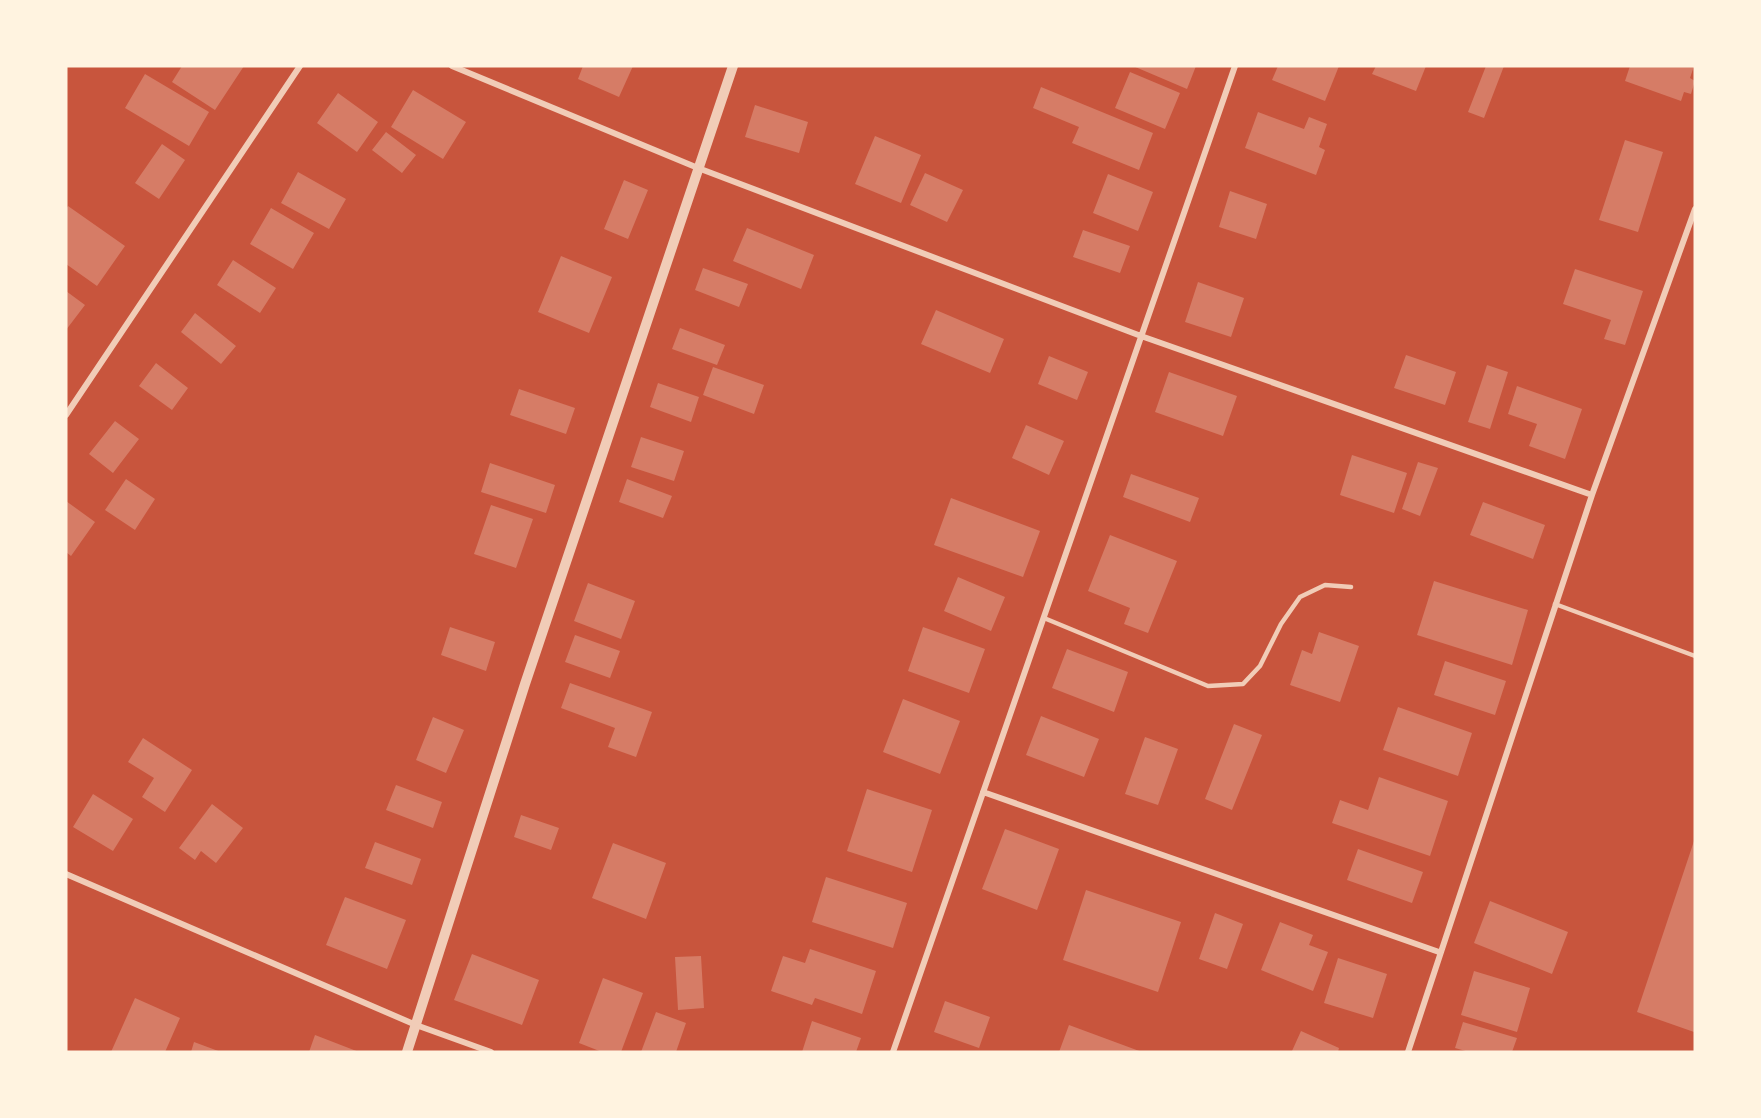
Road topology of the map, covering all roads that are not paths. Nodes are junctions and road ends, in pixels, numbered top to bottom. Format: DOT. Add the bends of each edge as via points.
graph roads {
  1 [pos="300,66"];
  2 [pos="452,66"];
  3 [pos="733,66"];
  4 [pos="1235,66"];
  5 [pos="698,168"];
  6 [pos="1695,209"];
  7 [pos="1141,336"];
  8 [pos="66,415"];
  9 [pos="1592,495"];
  10 [pos="1351,587"];
  11 [pos="1555,604"];
  12 [pos="1044,618"];
  13 [pos="1695,656"];
  14 [pos="983,792"];
  15 [pos="66,874"];
  16 [pos="1439,952"];
  17 [pos="416,1025"];
  18 [pos="407,1052"];
  19 [pos="491,1052"];
  20 [pos="893,1052"];
  21 [pos="1408,1052"];
  1 -- 8 [label="street"];
  2 -- 5 [label="street"];
  3 -- 5 [label="street"];
  4 -- 7 [label="street"];
  5 -- 7 [label="street"];
  5 -- 17 [label="street" via="525,684"];
  6 -- 9 [label="street"];
  7 -- 9 [label="street"];
  7 -- 12 [label="street"];
  9 -- 11 [label="street"];
  10 -- 12 [label="lane" via="1325,585 1300,597 1260,666 1243,684 1208,686"];
  11 -- 13 [label="lane"];
  11 -- 16 [label="street"];
  12 -- 14 [label="street"];
  14 -- 16 [label="street"];
  14 -- 20 [label="street"];
  15 -- 17 [label="street"];
  16 -- 21 [label="street"];
  17 -- 18 [label="street"];
  17 -- 19 [label="street"];
}
